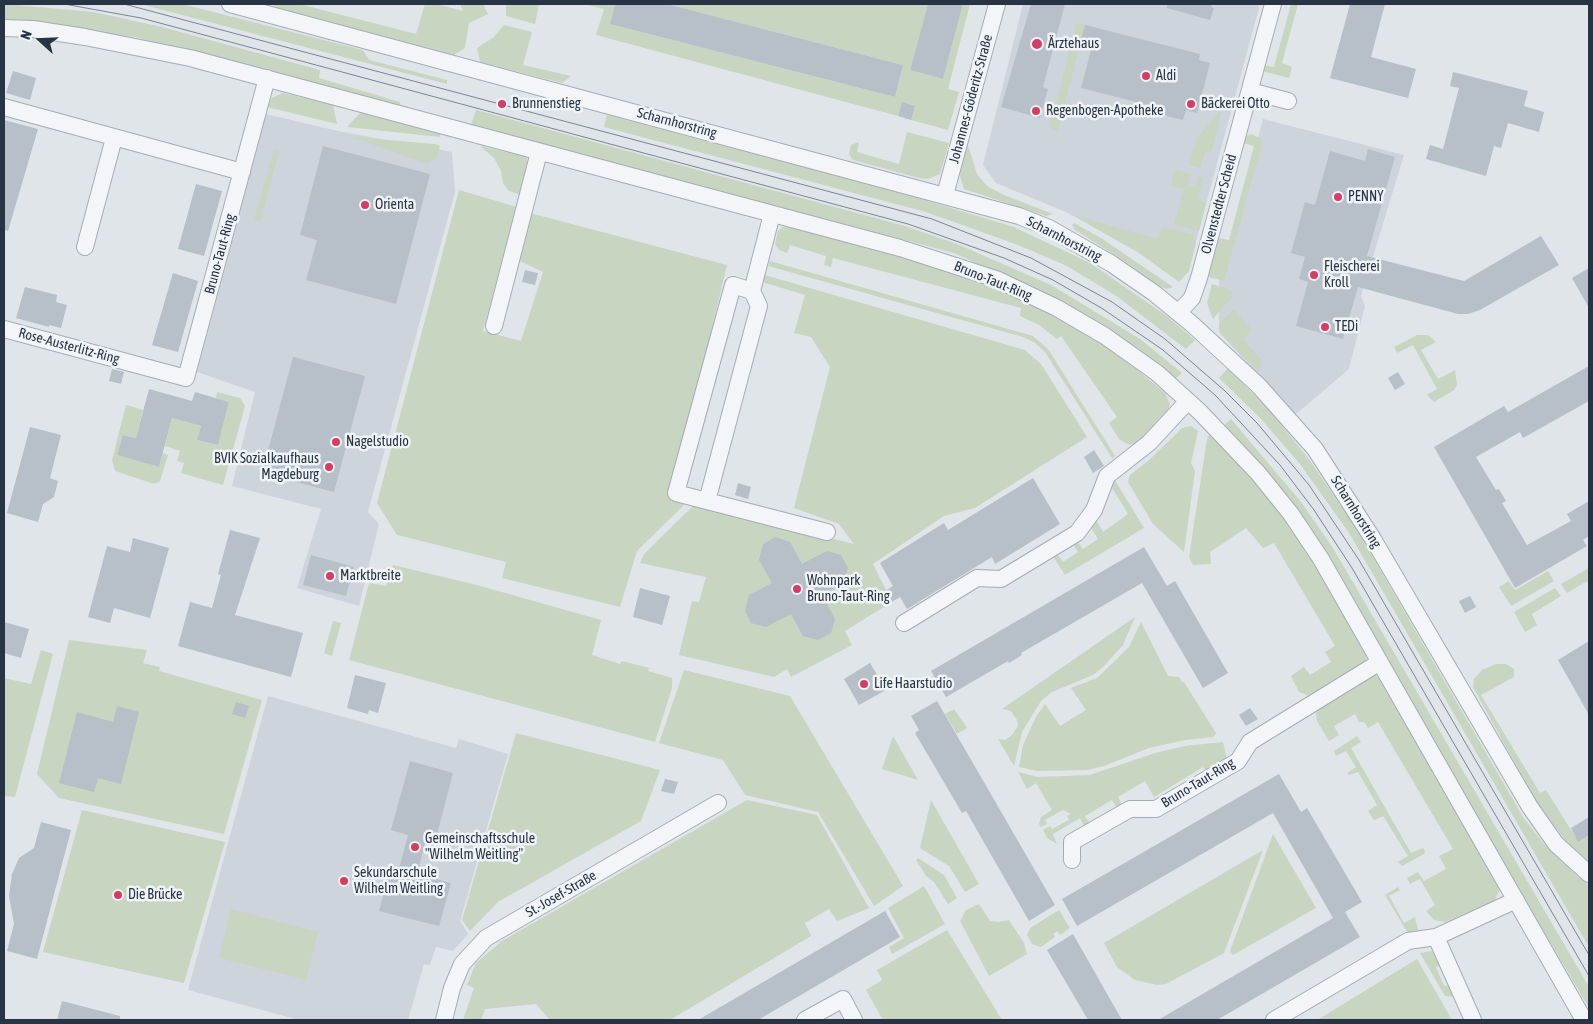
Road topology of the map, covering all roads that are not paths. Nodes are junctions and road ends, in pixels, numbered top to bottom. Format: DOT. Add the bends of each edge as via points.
graph roads {
  1 [pos="230,4"];
  2 [pos="997,4"];
  3 [pos="1273,4"];
  4 [pos="4,28"];
  5 [pos="267,78"];
  6 [pos="1250,91"];
  7 [pos="1288,101"];
  8 [pos="4,107"];
  9 [pos="114,138"];
  10 [pos="539,152"];
  11 [pos="242,172"];
  12 [pos="945,195"];
  13 [pos="772,214"];
  14 [pos="84,247"];
  15 [pos="752,291"];
  16 [pos="1179,312"];
  17 [pos="494,326"];
  18 [pos="4,329"];
  19 [pos="133,363"];
  20 [pos="1188,401"];
  21 [pos="707,501"];
  22 [pos="827,532"];
  23 [pos="904,623"];
  24 [pos="1380,662"];
  25 [pos="718,802"];
  26 [pos="1072,860"];
  27 [pos="1589,874"];
  28 [pos="1516,900"];
  29 [pos="1436,937"];
  30 [pos="444,1020"];
  31 [pos="805,1020"];
  32 [pos="854,1020"];
  33 [pos="1274,1020"];
  34 [pos="1473,1020"];
  35 [pos="1584,1020"];
  1 -- 12 [label="street, Scharnhorstring"];
  2 -- 12 [label="street, Johannes-Göderitz-Straße"];
  3 -- 6 [label="street, Olvenstedter Scheid"];
  4 -- 5 [label="street, Bruno-Taut-Ring" via="50,31 111,41"];
  5 -- 10 [label="street, Bruno-Taut-Ring"];
  5 -- 11 [label="street, Bruno-Taut-Ring"];
  6 -- 7 [label="street"];
  6 -- 16 [label="street, Olvenstedter Scheid" via="1199,278 1192,298"];
  8 -- 9 [label="street"];
  9 -- 11 [label="street"];
  9 -- 14 [label="street"];
  10 -- 13 [label="street, Bruno-Taut-Ring"];
  10 -- 17 [label="street"];
  11 -- 19 [label="street, Bruno-Taut-Ring" via="186,378"];
  12 -- 16 [label="street, Scharnhorstring" via="1050,228 1112,264"];
  13 -- 15 [label="street"];
  13 -- 20 [label="street, Bruno-Taut-Ring" via="917,253 996,280 1057,308 1105,336 1151,368"];
  15 -- 21 [label="street" via="759,306"];
  15 -- 21 [label="street" via="733,285 676,492"];
  16 -- 27 [label="street, Scharnhorstring" via="1258,385 1323,459 1530,807 1556,844"];
  18 -- 19 [label="street, Rose-Austerlitz-Ring"];
  20 -- 23 [label="street" via="1148,443 1107,476 1094,510 1078,532 1001,579 977,578"];
  20 -- 24 [label="street, Bruno-Taut-Ring" via="1258,473 1291,514"];
  21 -- 22 [label="street"];
  24 -- 26 [label="street, Bruno-Taut-Ring" via="1250,742 1238,762 1156,809 1130,809 1072,842"];
  24 -- 28 [label="street, Bruno-Taut-Ring"];
  25 -- 30 [label="street, St.-Josef-Straße" via="486,938 462,964"];
  28 -- 29 [label="street"];
  28 -- 35 [label="street, Bruno-Taut-Ring"];
  29 -- 33 [label="street" via="1408,941"];
  29 -- 34 [label="street"];
  31 -- 32 [label="street" via="843,999"];
}
